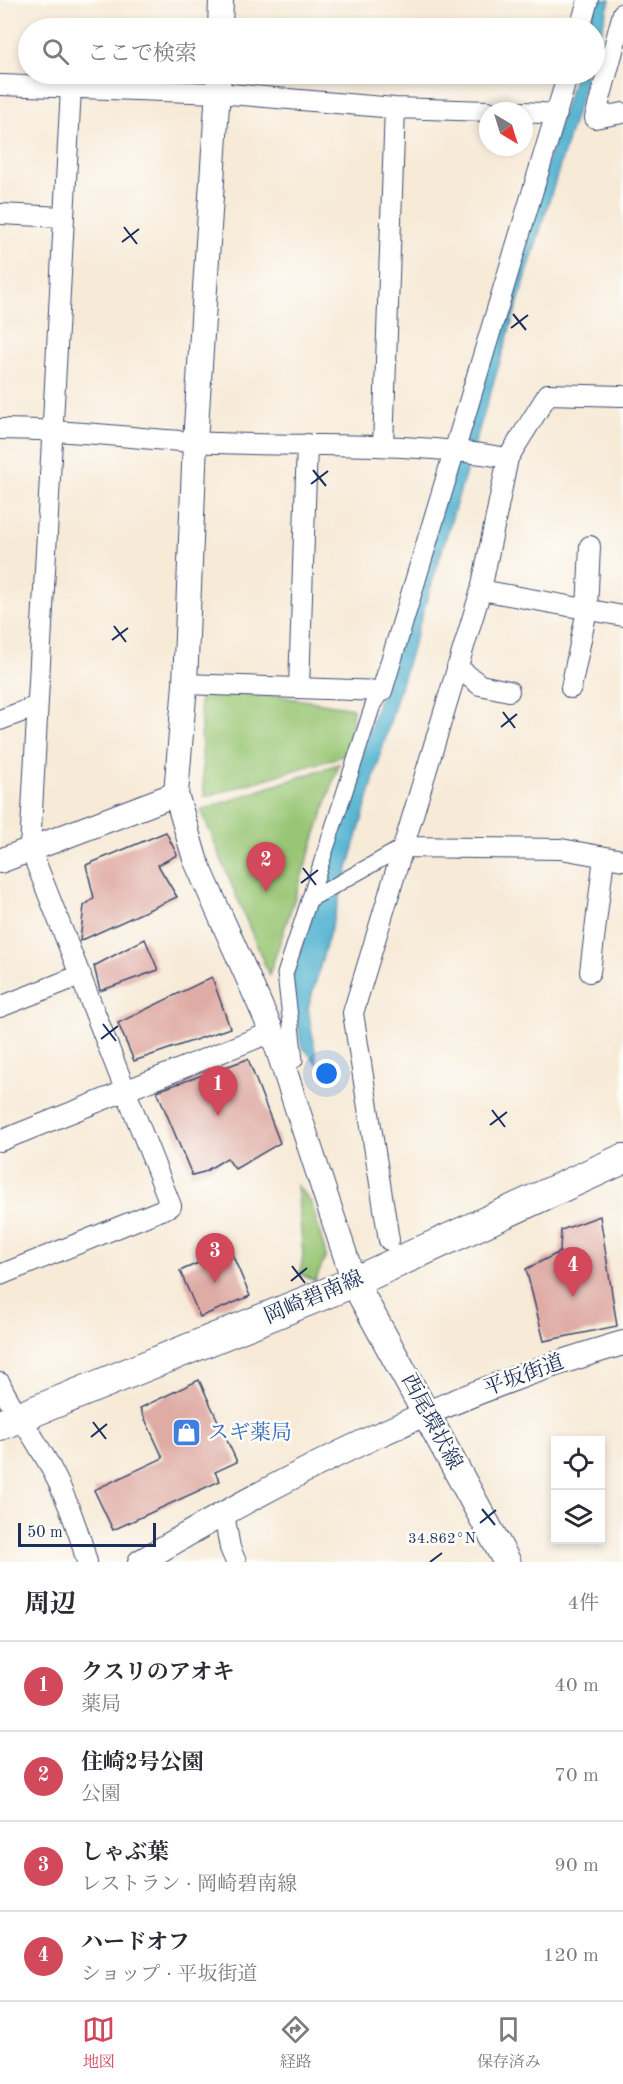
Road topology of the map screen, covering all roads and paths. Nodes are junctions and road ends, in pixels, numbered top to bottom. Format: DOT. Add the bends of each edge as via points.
graph roads {
  1 [pos="221,0"];
  2 [pos="588,0"];
  3 [pos="623,13"];
  4 [pos="220,18"];
  5 [pos="583,18"];
  6 [pos="605,80"];
  7 [pos="189,84"];
  8 [pos="218,84"];
  9 [pos="225,84"];
  10 [pos="565,84"];
  11 [pos="604,84"];
  12 [pos="0,85"];
  13 [pos="71,88"];
  14 [pos="395,108"];
  15 [pos="479,111"];
  16 [pos="623,112"];
  17 [pos="533,113"];
  18 [pos="557,114"];
  19 [pos="0,214"];
  20 [pos="62,217"];
  21 [pos="623,396"];
  22 [pos="0,429"];
  23 [pos="53,429"];
  24 [pos="195,442"];
  25 [pos="307,444"];
  26 [pos="383,446"];
  27 [pos="456,449"];
  28 [pos="508,458"];
  29 [pos="590,546"];
  30 [pos="481,590"];
  31 [pos="587,610"];
  32 [pos="623,616"];
  33 [pos="457,667"];
  34 [pos="185,684"];
  35 [pos="299,688"];
  36 [pos="571,688"];
  37 [pos="382,691"];
  38 [pos="509,691"];
  39 [pos="37,706"];
  40 [pos="0,720"];
  41 [pos="177,794"];
  42 [pos="403,847"];
  43 [pos="30,848"];
  44 [pos="613,859"];
  45 [pos="0,861"];
  46 [pos="314,897"];
  47 [pos="590,972"];
  48 [pos="81,975"];
  49 [pos="0,1006"];
  50 [pos="272,1032"];
  51 [pos="295,1060"];
  52 [pos="126,1091"];
  53 [pos="0,1141"];
  54 [pos="623,1159"];
  55 [pos="389,1240"];
  56 [pos="0,1275"];
  57 [pos="354,1282"];
  58 [pos="623,1343"];
  59 [pos="0,1383"];
  60 [pos="426,1413"];
  61 [pos="10,1422"];
  62 [pos="224,1514"];
  63 [pos="151,1559"];
  64 [pos="87,1562"];
  65 [pos="236,1562"];
  66 [pos="507,1562"];
  1 -- 4 [label="street"];
  2 -- 5 [label="street"];
  3 -- 6 [label="street"];
  7 -- 13 [label="street"];
  8 -- 24 [label="street"];
  9 -- 14 [label="street"];
  10 -- 18 [label="street"];
  11 -- 16 [label="street" via="595,118"];
  12 -- 13 [label="street"];
  13 -- 20 [label="street"];
  14 -- 15 [label="street"];
  14 -- 26 [label="street"];
  17 -- 18 [label="street"];
  18 -- 27 [label="street"];
  19 -- 20 [label="street"];
  20 -- 23 [label="street"];
  21 -- 28 [label="street" via="548,394"];
  22 -- 23 [label="street"];
  23 -- 24 [label="street"];
  23 -- 39 [label="street"];
  24 -- 25 [label="street"];
  24 -- 34 [label="street"];
  25 -- 26 [label="street"];
  25 -- 35 [label="street"];
  26 -- 27 [label="street"];
  27 -- 28 [label="street"];
  27 -- 37 [label="street"];
  28 -- 30 [label="street"];
  29 -- 31 [label="street"];
  30 -- 31 [label="street"];
  30 -- 33 [label="street"];
  31 -- 32 [label="street"];
  31 -- 36 [label="street"];
  33 -- 38 [label="street" via="480,685"];
  33 -- 42 [label="street"];
  34 -- 35 [label="street"];
  34 -- 41 [label="street"];
  35 -- 37 [label="street"];
  37 -- 46 [label="street" via="373,705"];
  39 -- 40 [label="street"];
  39 -- 43 [label="street"];
  41 -- 43 [label="street"];
  41 -- 50 [label="street" via="195,859"];
  42 -- 44 [label="street" via="561,849"];
  42 -- 46 [label="street"];
  42 -- 55 [label="street" via="353,1013"];
  43 -- 45 [label="street"];
  43 -- 48 [label="street"];
  44 -- 47 [label="street"];
  46 -- 51 [label="street" via="285,974"];
  48 -- 49 [label="street"];
  48 -- 52 [label="street"];
  50 -- 52 [label="street"];
  50 -- 57 [label="street"];
  52 -- 53 [label="street"];
  52 -- 56 [label="street" via="171,1206"];
  54 -- 57 [label="main road, 岡崎碧南線"];
  57 -- 60 [label="main road, 西尾環状線"];
  57 -- 61 [label="main road, 岡崎碧南線"];
  58 -- 60 [label="street, 平坂街道" via="560,1361"];
  59 -- 61 [label="street"];
  60 -- 62 [label="street, 平坂街道"];
  60 -- 66 [label="main road, 西尾環状線"];
  61 -- 64 [label="street" via="36,1443 76,1518"];
  62 -- 63 [label="street, 平坂街道"];
  62 -- 65 [label="street"];
}
